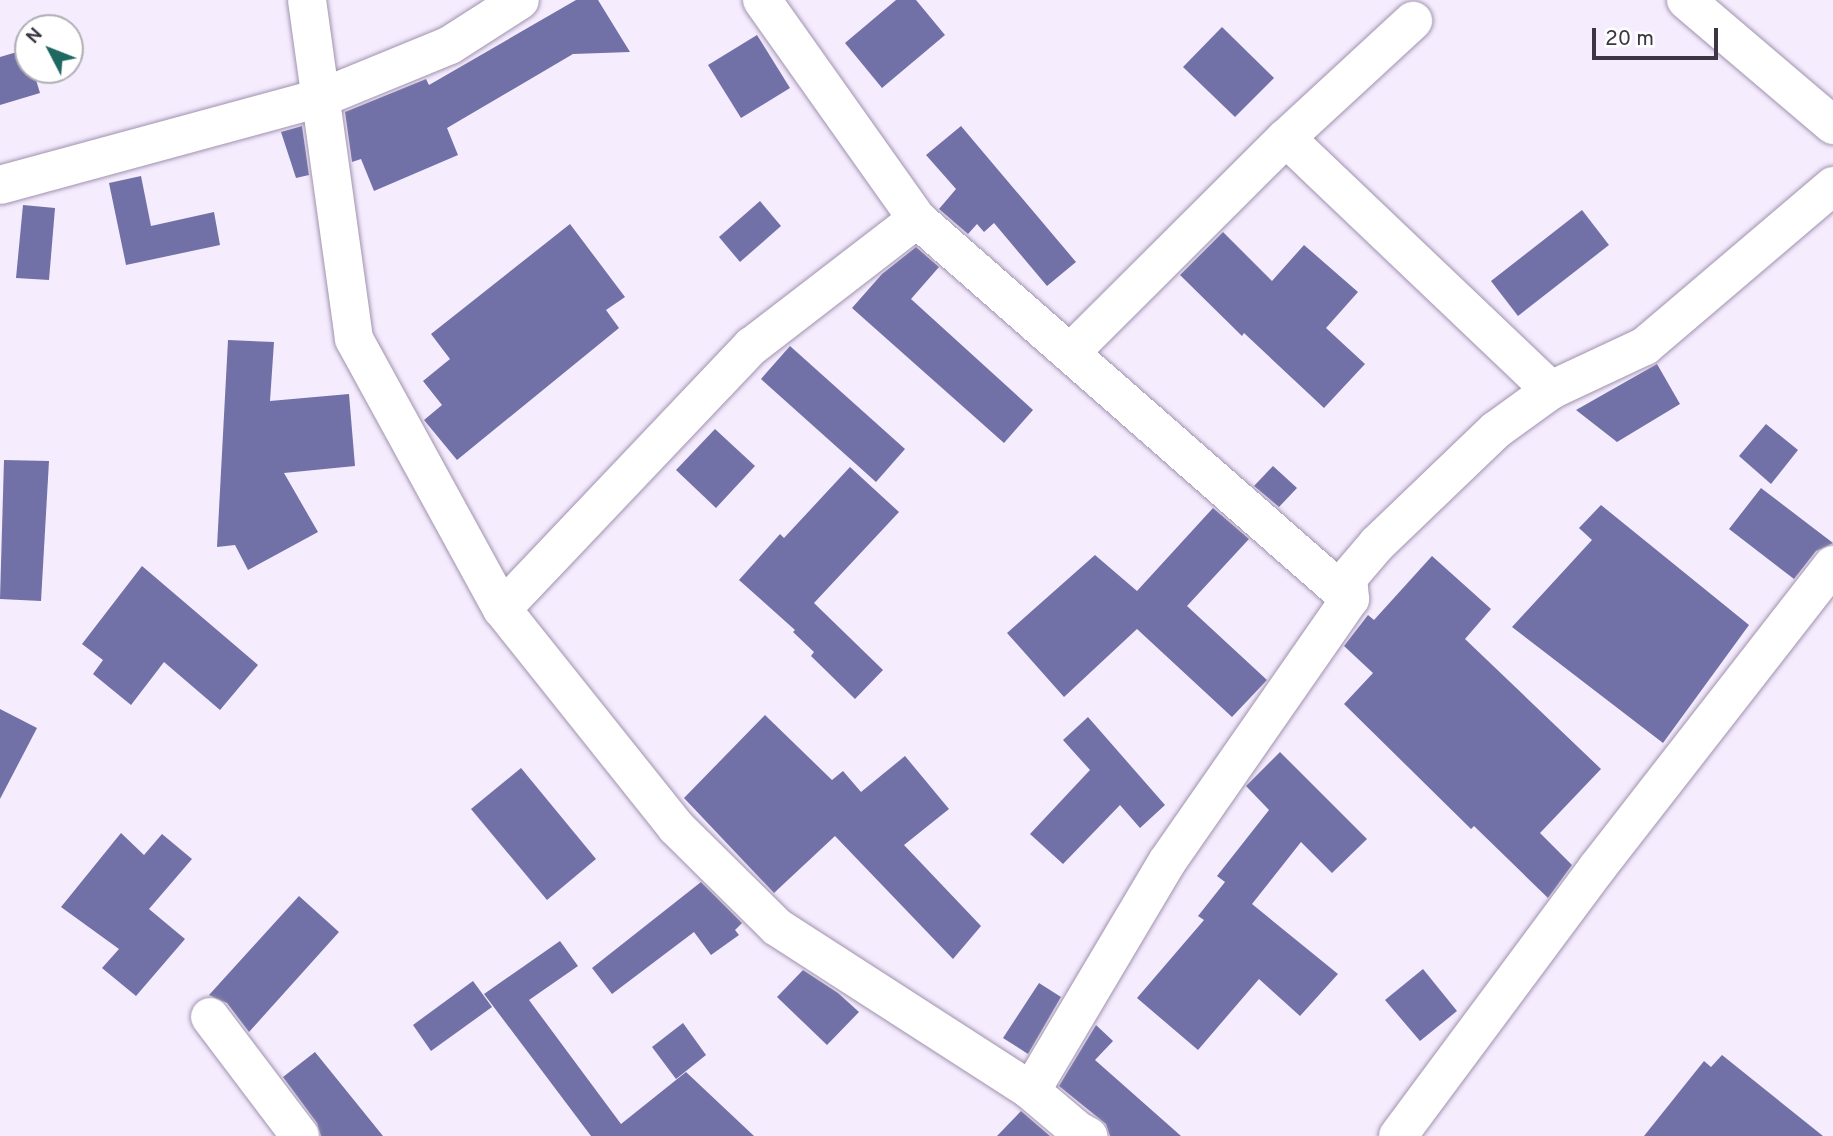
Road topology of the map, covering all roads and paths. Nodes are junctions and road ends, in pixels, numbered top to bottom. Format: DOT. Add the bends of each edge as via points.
graph roads {
  1 [pos="307,0"];
  2 [pos="520,0"];
  3 [pos="762,0"];
  4 [pos="1686,0"];
  5 [pos="1413,21"];
  6 [pos="321,98"];
  7 [pos="1833,125"];
  8 [pos="1286,138"];
  9 [pos="0,185"];
  10 [pos="1833,186"];
  11 [pos="918,219"];
  12 [pos="1070,353"];
  13 [pos="1551,390"];
  14 [pos="1833,565"];
  15 [pos="1350,599"];
  16 [pos="502,609"];
  17 [pos="210,1017"];
  18 [pos="1031,1091"];
  19 [pos="300,1136"];
  20 [pos="1088,1136"];
  21 [pos="1398,1136"];
  1 -- 6 [label="street"];
  2 -- 6 [label="street" via="450,45"];
  3 -- 11 [label="street"];
  4 -- 7 [label="street"];
  5 -- 8 [label="street"];
  6 -- 9 [label="street"];
  6 -- 16 [label="street" via="354,339"];
  8 -- 12 [label="street"];
  8 -- 13 [label="street"];
  10 -- 13 [label="street" via="1645,346"];
  11 -- 12 [label="street"];
  11 -- 16 [label="street" via="752,346"];
  12 -- 15 [label="street"];
  13 -- 15 [label="street" via="1496,430 1377,544 1348,578"];
  14 -- 21 [label="street" via="1597,868"];
  15 -- 18 [label="street" via="1167,862"];
  16 -- 18 [label="street" via="676,827 777,927"];
  17 -- 19 [label="street"];
  18 -- 20 [label="street"];
}
